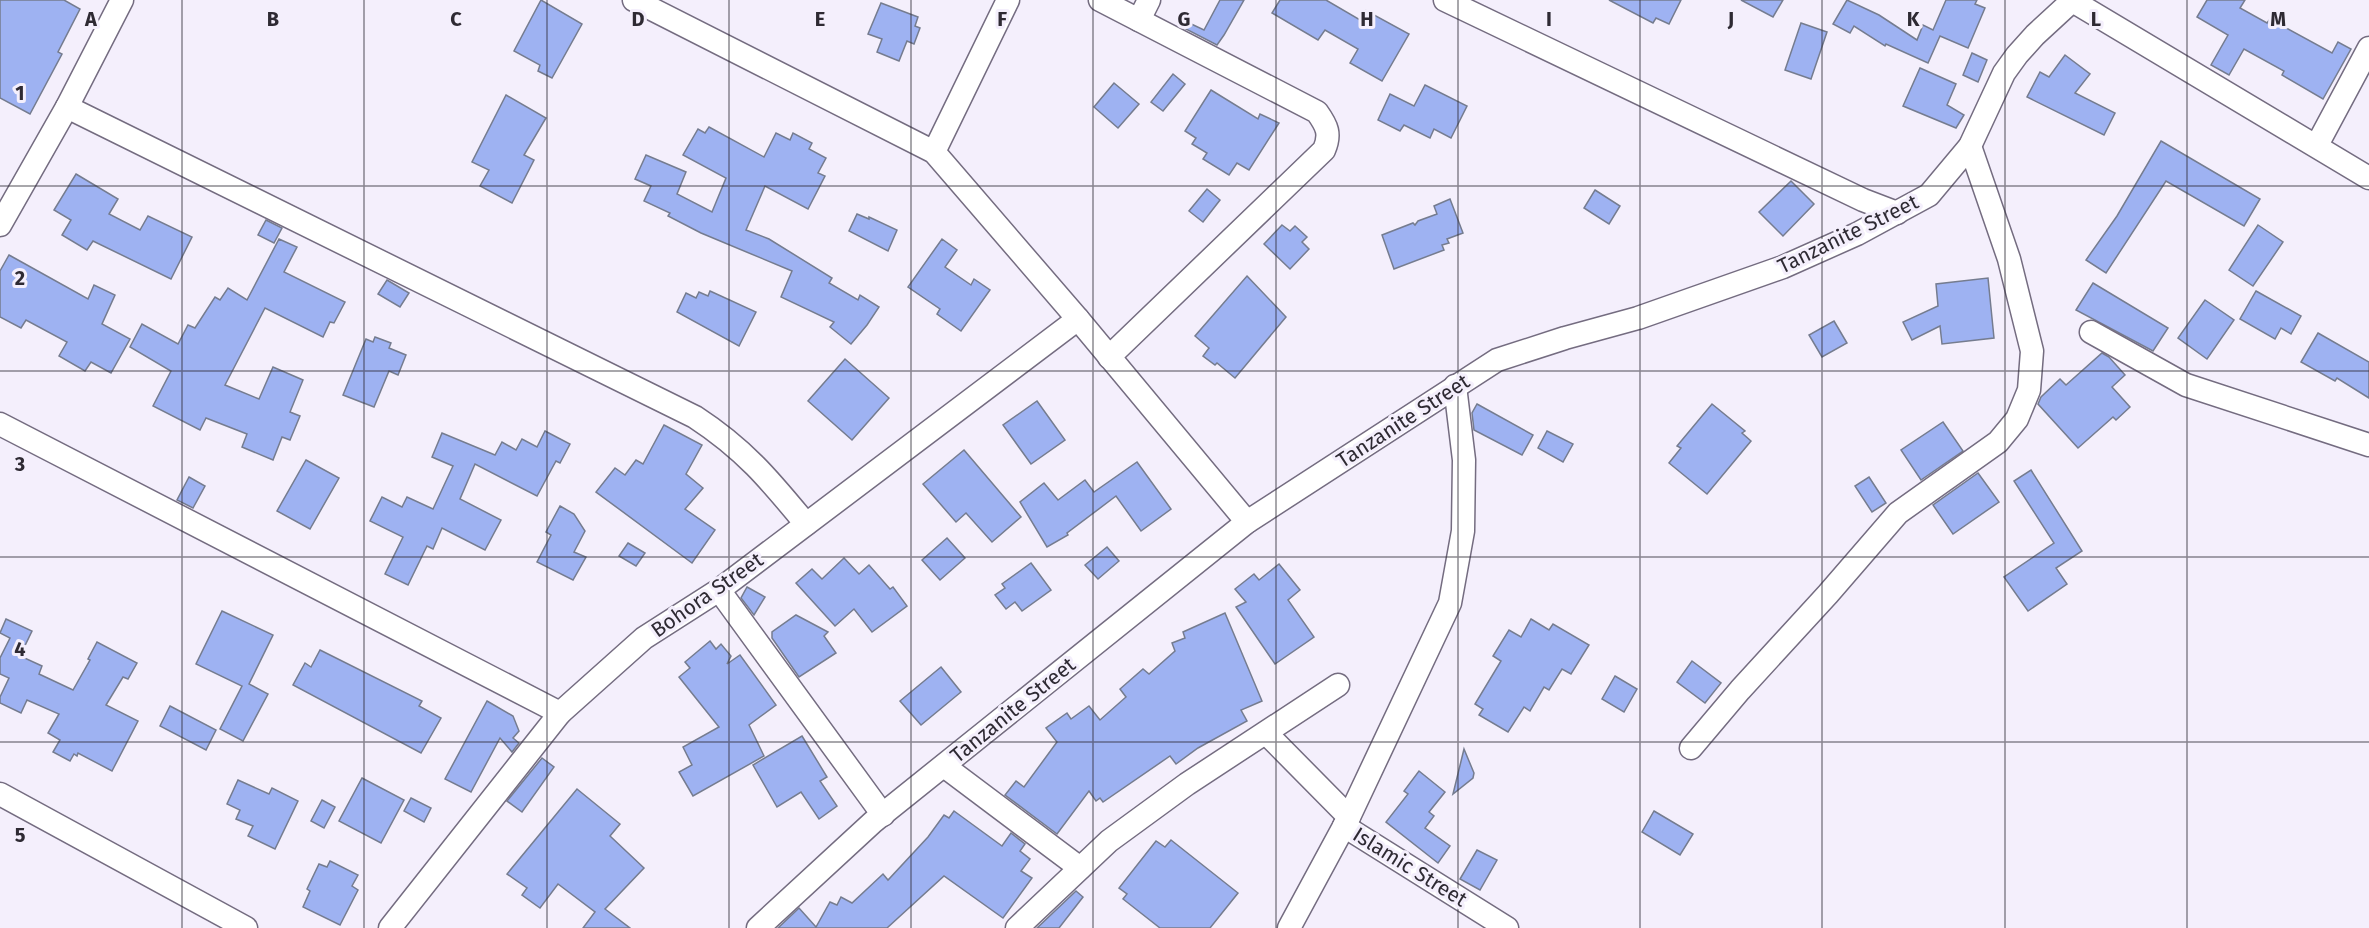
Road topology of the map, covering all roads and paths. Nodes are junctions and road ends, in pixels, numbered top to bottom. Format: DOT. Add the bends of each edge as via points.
graph roads {
  1 [pos="122,0"];
  2 [pos="634,0"];
  3 [pos="1008,0"];
  4 [pos="1100,0"];
  5 [pos="1445,0"];
  6 [pos="2072,0"];
  7 [pos="1144,10"];
  8 [pos="2369,48"];
  9 [pos="67,107"];
  10 [pos="2317,145"];
  11 [pos="1970,146"];
  12 [pos="934,152"];
  13 [pos="2366,171"];
  14 [pos="1897,213"];
  15 [pos="0,225"];
  16 [pos="1078,319"];
  17 [pos="2091,332"];
  18 [pos="1109,357"];
  19 [pos="1455,386"];
  20 [pos="0,424"];
  21 [pos="2369,445"];
  22 [pos="1247,522"];
  23 [pos="807,524"];
  24 [pos="719,590"];
  25 [pos="1338,686"];
  26 [pos="560,713"];
  27 [pos="1266,733"];
  28 [pos="1691,748"];
  29 [pos="944,766"];
  30 [pos="0,794"];
  31 [pos="883,815"];
  32 [pos="1346,821"];
  33 [pos="1080,868"];
  34 [pos="1504,927"];
  35 [pos="246,928"];
  36 [pos="390,928"];
  37 [pos="758,928"];
  38 [pos="1017,928"];
  39 [pos="1289,928"];
  1 -- 9 [label="street"];
  2 -- 12 [label="street"];
  3 -- 12 [label="street"];
  4 -- 7 [label="street"];
  5 -- 14 [label="street"];
  6 -- 10 [label="street"];
  6 -- 11 [label="street, Tanzanite Street" via="2035,35 2004,73"];
  7 -- 18 [label="street" via="1317,112 1329,137 1324,150"];
  8 -- 10 [label="street"];
  9 -- 15 [label="street"];
  9 -- 23 [label="street" via="695,417 742,451"];
  10 -- 13 [label="street"];
  11 -- 14 [label="street, Tanzanite Street" via="1929,195"];
  11 -- 28 [label="street" via="2009,259 2032,351 2029,390 2017,419 1998,442 1898,513"];
  12 -- 16 [label="street"];
  14 -- 19 [label="street, Tanzanite Street" via="1731,287 1497,360"];
  16 -- 18 [label="street"];
  16 -- 23 [label="street, Bohora Street"];
  17 -- 21 [label="street" via="2186,386"];
  18 -- 22 [label="street"];
  19 -- 22 [label="street, Tanzanite Street"];
  19 -- 32 [label="street" via="1464,460 1464,531 1450,603"];
  20 -- 26 [label="street"];
  22 -- 29 [label="street, Tanzanite Street"];
  23 -- 24 [label="street, Bohora Street"];
  24 -- 26 [label="street, Bohora Street" via="644,638"];
  24 -- 31 [label="street"];
  25 -- 27 [label="street"];
  26 -- 36 [label="street, Bohora Street"];
  27 -- 32 [label="street, Islamic Street"];
  27 -- 33 [label="street" via="1187,784 1109,841"];
  29 -- 31 [label="street, Tanzanite Street"];
  29 -- 33 [label="street"];
  30 -- 35 [label="street"];
  31 -- 37 [label="street, Tanzanite Street"];
  32 -- 34 [label="street, Islamic Street"];
  32 -- 39 [label="street"];
  33 -- 38 [label="street"];
}
